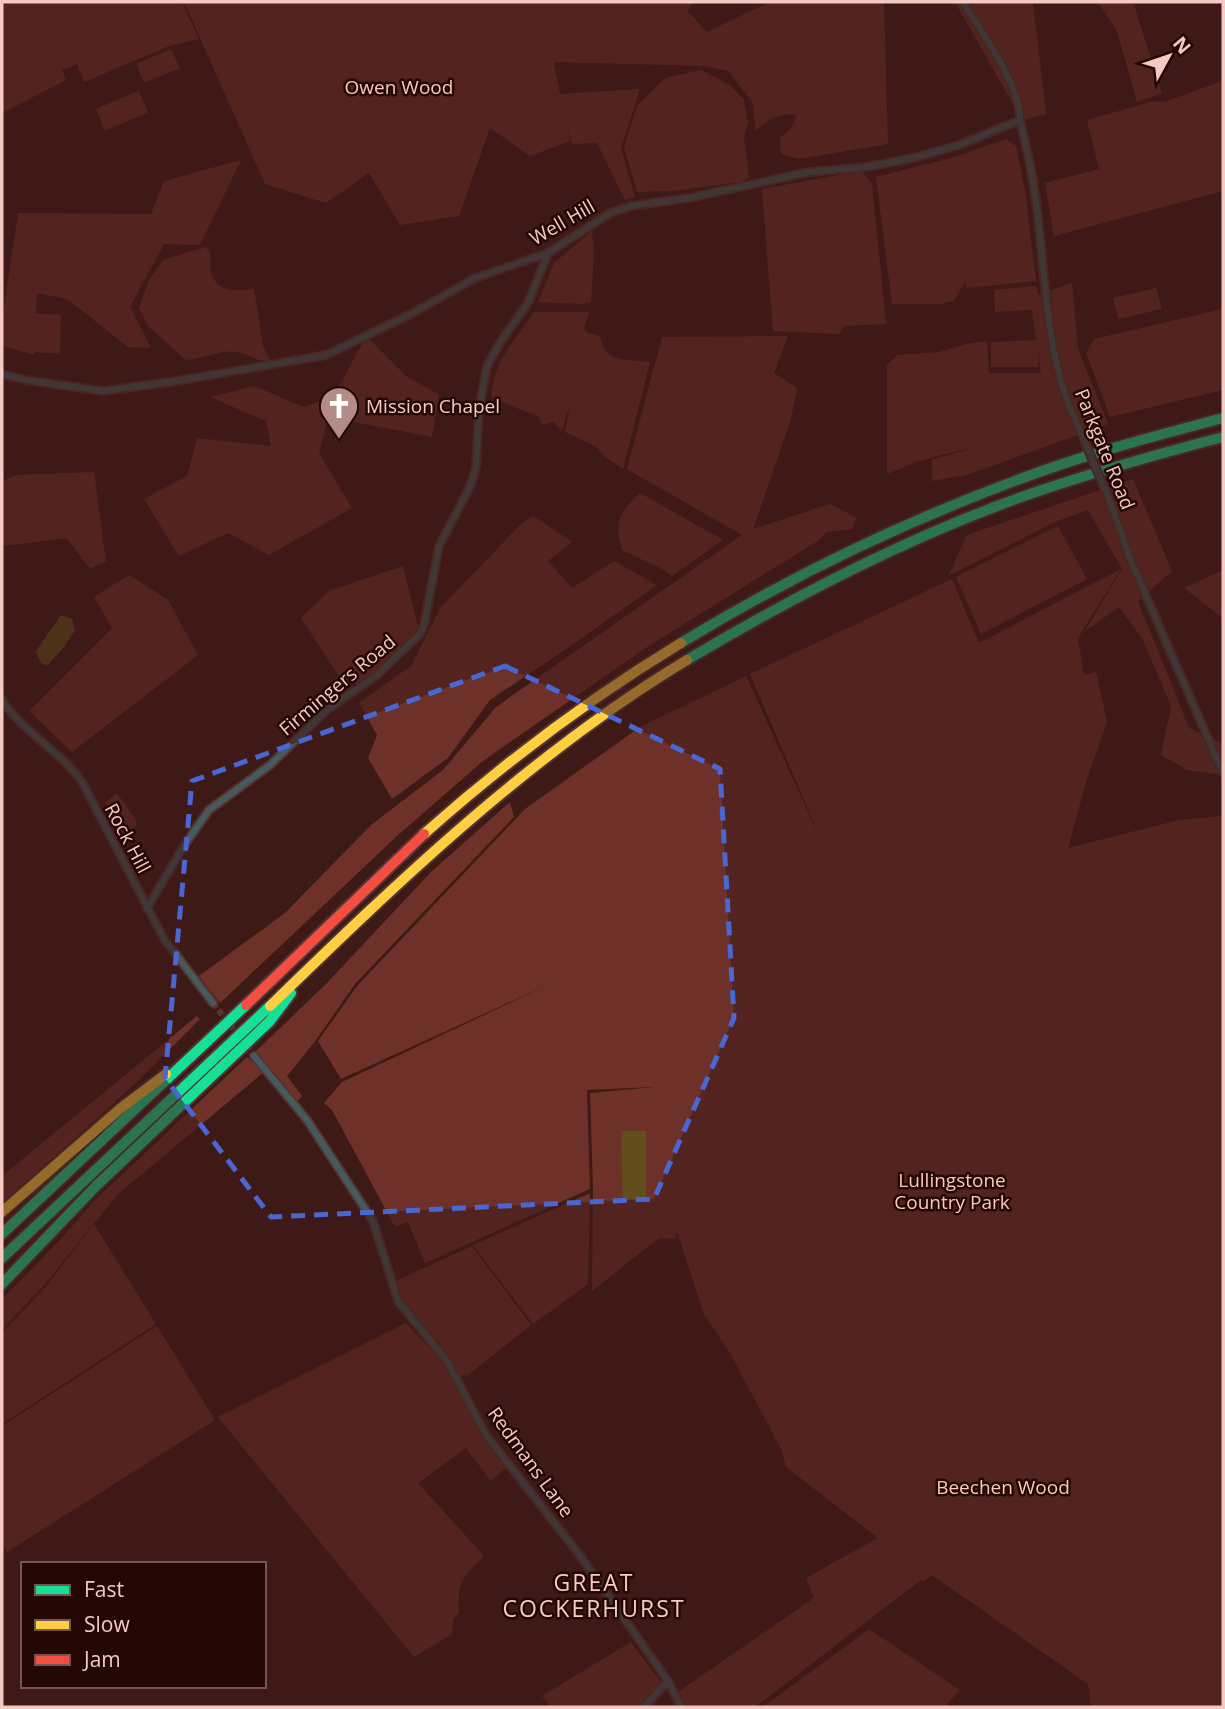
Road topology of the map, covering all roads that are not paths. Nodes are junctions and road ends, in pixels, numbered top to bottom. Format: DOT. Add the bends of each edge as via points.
graph roads {
  1 [pos="963,2"];
  2 [pos="1020,120"];
  3 [pos="548,253"];
  4 [pos="5,376"];
  5 [pos="2,382"];
  6 [pos="1223,418"];
  7 [pos="1223,437"];
  8 [pos="2,700"];
  9 [pos="1223,772"];
  10 [pos="148,908"];
  11 [pos="302,976"];
  12 [pos="214,1003"];
  13 [pos="194,1055"];
  14 [pos="254,1056"];
  15 [pos="2,1212"];
  16 [pos="2,1234"];
  17 [pos="2,1258"];
  18 [pos="2,1284"];
  19 [pos="668,1681"];
  20 [pos="643,1707"];
  21 [pos="681,1707"];
  1 -- 2 [label="street" via="1021,106"];
  2 -- 3 [label="street, Well Hill" via="913,158 809,172 631,206 610,213"];
  2 -- 9 [label="street, Parkgate Road, bridge" via="1034,188 1049,322 1066,402"];
  3 -- 4 [label="street, Well Hill" via="475,278 326,355 103,391"];
  3 -- 10 [label="street, Firmingers Road" via="528,303 488,366 479,409 476,467 439,546 420,634 377,676 327,710 270,765 209,810"];
  4 -- 5 [label="street"];
  6 -- 13 [label="highway" via="1079,458 949,505 813,567 684,639 559,724 439,820"];
  7 -- 11 [label="highway" via="1109,468 977,513 872,559 748,622 629,697 538,762 424,858"];
  8 -- 10 [label="street, Rock Hill" via="72,767"];
  10 -- 12 [label="street, Rock Hill" via="164,939"];
  11 -- 17 [label="highway"];
  11 -- 18 [label="highway" via="270,1021 96,1186"];
  13 -- 15 [label="highway" via="121,1108"];
  13 -- 16 [label="highway"];
  14 -- 19 [label="street, Redmans Lane" via="307,1120 373,1221 398,1301 447,1361 486,1435 581,1557"];
  19 -- 20 [label="street"];
  19 -- 21 [label="street, Redmans Lane"];
}
